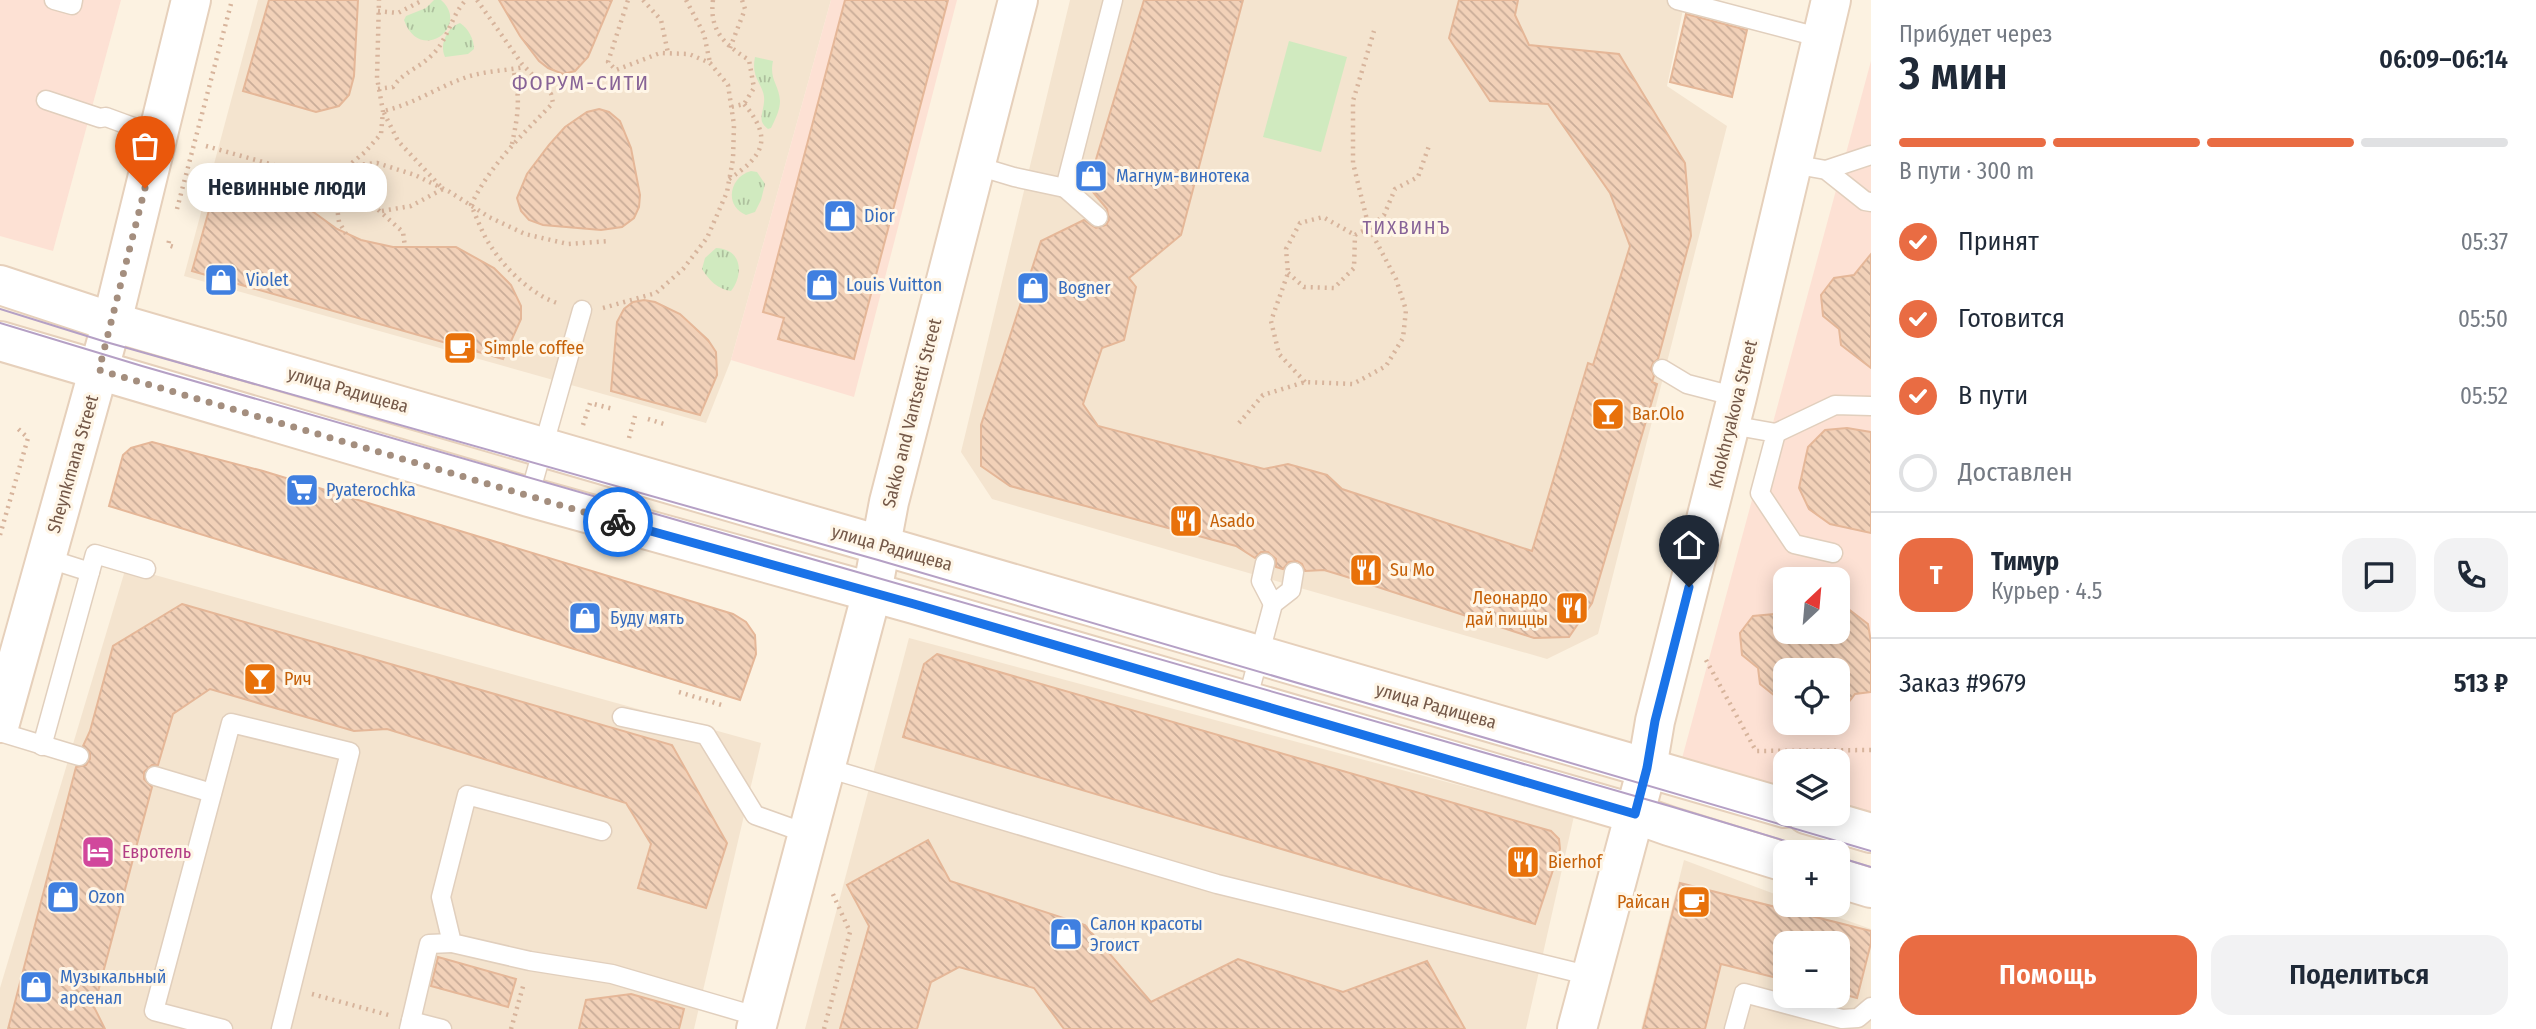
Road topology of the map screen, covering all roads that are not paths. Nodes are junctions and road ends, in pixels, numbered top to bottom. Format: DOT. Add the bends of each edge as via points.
graph roads {
  1 [pos="54,0"];
  2 [pos="73,0"];
  3 [pos="191,0"];
  4 [pos="1018,0"];
  5 [pos="1113,0"];
  6 [pos="1677,0"];
  7 [pos="1830,0"];
  8 [pos="1822,38"];
  9 [pos="46,100"];
  10 [pos="158,136"];
  11 [pos="1871,155"];
  12 [pos="974,165"];
  13 [pos="1809,167"];
  14 [pos="1065,188"];
  15 [pos="1871,202"];
  16 [pos="1098,217"];
  17 [pos="0,285"];
  18 [pos="582,310"];
  19 [pos="112,322"];
  20 [pos="0,341"];
  21 [pos="1661,369"];
  22 [pos="99,370"];
  23 [pos="1871,406"];
  24 [pos="1734,411"];
  25 [pos="1776,433"];
  26 [pos="543,446"];
  27 [pos="529,497"];
  28 [pos="881,544"];
  29 [pos="1833,553"];
  30 [pos="46,558"];
  31 [pos="1265,563"];
  32 [pos="146,569"];
  33 [pos="90,572"];
  34 [pos="1294,572"];
  35 [pos="872,592"];
  36 [pos="1273,604"];
  37 [pos="1259,655"];
  38 [pos="1247,701"];
  39 [pos="622,717"];
  40 [pos="0,723"];
  41 [pos="0,732"];
  42 [pos="42,746"];
  43 [pos="79,756"];
  44 [pos="827,768"];
  45 [pos="1647,768"];
  46 [pos="155,776"];
  47 [pos="212,793"];
  48 [pos="1773,805"];
  49 [pos="1635,814"];
  50 [pos="1847,826"];
  51 [pos="602,831"];
  52 [pos="1871,833"];
  53 [pos="808,834"];
  54 [pos="1773,858"];
  55 [pos="1850,882"];
  56 [pos="1871,888"];
  57 [pos="452,943"];
  58 [pos="1591,976"];
  59 [pos="1871,1007"];
  60 [pos="757,1023"];
  61 [pos="410,1025"];
  62 [pos="223,1029"];
  63 [pos="281,1029"];
  64 [pos="442,1029"];
  65 [pos="1577,1029"];
  66 [pos="1734,1029"];
  1 -- 2 [label="lane" via="72,5"];
  3 -- 10 [label="street, Sheynkmana Street"];
  4 -- 12 [label="street, Sakko and Vantsetti Street"];
  5 -- 14 [label="lane"];
  6 -- 8 [label="lane"];
  7 -- 8 [label="street, Khokhryakova Street"];
  8 -- 13 [label="street, Khokhryakova Street"];
  9 -- 10 [label="lane"];
  10 -- 19 [label="street, Sheynkmana Street"];
  11 -- 13 [label="lane"];
  12 -- 14 [label="lane"];
  12 -- 28 [label="street, Sakko and Vantsetti Street"];
  13 -- 15 [label="lane"];
  13 -- 24 [label="street, Khokhryakova Street"];
  14 -- 16 [label="lane"];
  17 -- 19 [label="street, улица Радищева"];
  18 -- 26 [label="lane"];
  19 -- 22 [label="street, Sheynkmana Street"];
  19 -- 26 [label="street, улица Радищева"];
  20 -- 22 [label="street"];
  21 -- 24 [label="lane"];
  22 -- 27 [label="street"];
  22 -- 30 [label="street, Sheynkmana Street"];
  23 -- 25 [label="lane" via="1835,405"];
  24 -- 25 [label="lane"];
  24 -- 45 [label="street, Khokhryakova Street"];
  25 -- 29 [label="lane" via="1760,493 1794,544"];
  26 -- 27 [label="lane"];
  26 -- 28 [label="street, улица Радищева"];
  27 -- 35 [label="street"];
  28 -- 35 [label="street, Sakko and Vantsetti Street"];
  28 -- 37 [label="street, улица Радищева"];
  30 -- 33 [label="lane"];
  30 -- 40 [label="street, Sheynkmana Street"];
  31 -- 36 [label="lane" via="1261,581"];
  32 -- 33 [label="lane" via="95,554"];
  33 -- 42 [label="lane"];
  34 -- 36 [label="lane" via="1292,590"];
  35 -- 38 [label="street"];
  35 -- 44 [label="street, Sakko and Vantsetti Street"];
  36 -- 37 [label="lane"];
  37 -- 38 [label="lane"];
  37 -- 45 [label="street, улица Радищева"];
  38 -- 49 [label="street"];
  39 -- 53 [label="lane" via="706,736 755,815"];
  41 -- 42 [label="lane"];
  42 -- 43 [label="lane"];
  44 -- 53 [label="street, Sakko and Vantsetti Street"];
  44 -- 58 [label="lane" via="1217,884"];
  45 -- 48 [label="street, улица Радищева"];
  45 -- 49 [label="street, Khokhryakova Street"];
  46 -- 47 [label="lane"];
  47 -- 62 [label="lane" via="154,1011"];
  47 -- 63 [label="lane" via="231,723 350,752"];
  49 -- 54 [label="street"];
  49 -- 58 [label="street, Khokhryakova Street"];
  50 -- 52 [label="street"];
  51 -- 57 [label="lane" via="467,795 441,897"];
  53 -- 60 [label="street, Sakko and Vantsetti Street"];
  55 -- 56 [label="street"];
  57 -- 60 [label="lane" via="612,974"];
  57 -- 61 [label="lane" via="429,944"];
  58 -- 65 [label="street, Khokhryakova Street"];
  59 -- 66 [label="lane" via="1858,1018 1842,1019 1744,993"];
  61 -- 64 [label="lane"];
}
